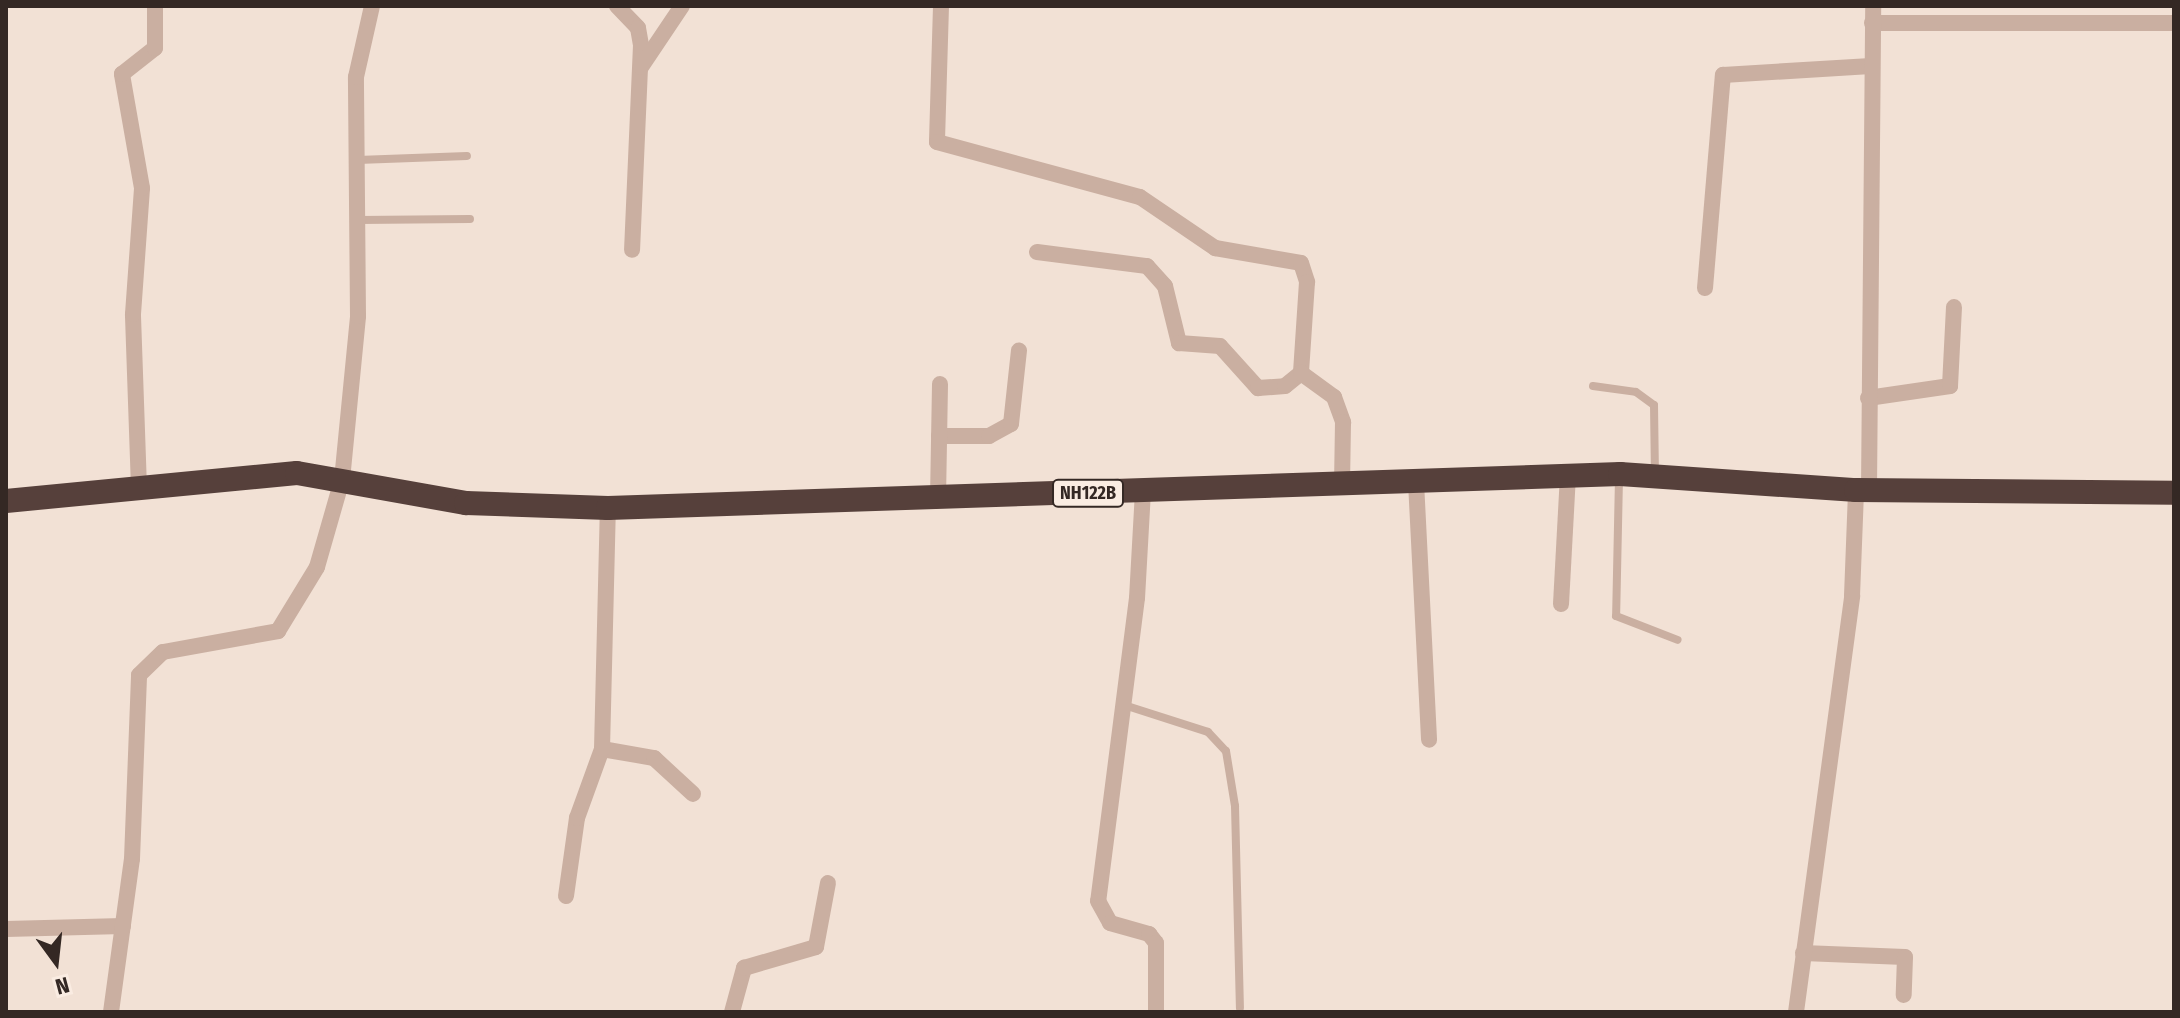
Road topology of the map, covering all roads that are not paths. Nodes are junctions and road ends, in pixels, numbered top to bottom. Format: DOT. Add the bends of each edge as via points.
graph roads {
  1 [pos="155,6"];
  2 [pos="372,6"];
  3 [pos="617,6"];
  4 [pos="682,6"];
  5 [pos="941,6"];
  6 [pos="1873,15"];
  7 [pos="2174,23"];
  8 [pos="1871,66"];
  9 [pos="641,68"];
  10 [pos="467,156"];
  11 [pos="358,160"];
  12 [pos="470,219"];
  13 [pos="359,220"];
  14 [pos="632,250"];
  15 [pos="1037,252"];
  16 [pos="1705,288"];
  17 [pos="1954,307"];
  18 [pos="1019,350"];
  19 [pos="1301,373"];
  20 [pos="940,384"];
  21 [pos="1593,386"];
  22 [pos="1868,398"];
  23 [pos="939,436"];
  24 [pos="1620,474"];
  25 [pos="1655,475"];
  26 [pos="1568,476"];
  27 [pos="342,480"];
  28 [pos="1416,482"];
  29 [pos="1342,486"];
  30 [pos="139,488"];
  31 [pos="1862,490"];
  32 [pos="1143,491"];
  33 [pos="2174,493"];
  34 [pos="938,499"];
  35 [pos="6,501"];
  36 [pos="608,508"];
  37 [pos="1561,604"];
  38 [pos="1678,640"];
  39 [pos="1124,705"];
  40 [pos="1429,740"];
  41 [pos="602,749"];
  42 [pos="693,794"];
  43 [pos="828,883"];
  44 [pos="566,896"];
  45 [pos="123,926"];
  46 [pos="6,929"];
  47 [pos="1803,953"];
  48 [pos="1904,995"];
  49 [pos="1240,1008"];
  50 [pos="111,1012"];
  51 [pos="732,1012"];
  52 [pos="1156,1012"];
  53 [pos="1796,1012"];
  1 -- 30 [label="street" via="155,48 122,74 142,188 133,314"];
  2 -- 11 [label="street" via="356,77"];
  3 -- 9 [label="street" via="638,28"];
  4 -- 9 [label="street"];
  5 -- 19 [label="street" via="937,142 1140,197 1215,248 1301,263 1307,282"];
  6 -- 7 [label="street"];
  6 -- 8 [label="street"];
  8 -- 16 [label="street" via="1723,75"];
  8 -- 22 [label="street"];
  9 -- 14 [label="street"];
  10 -- 11 [label="lane"];
  11 -- 13 [label="street"];
  12 -- 13 [label="lane"];
  13 -- 27 [label="street" via="358,316"];
  15 -- 19 [label="street" via="1147,266 1165,286 1179,343 1220,346 1258,388 1285,386"];
  17 -- 22 [label="street" via="1950,386"];
  18 -- 23 [label="street" via="1011,424 989,436"];
  19 -- 29 [label="street" via="1334,397 1342,412"];
  20 -- 23 [label="street"];
  21 -- 25 [label="lane" via="1636,392 1654,405"];
  22 -- 31 [label="street"];
  23 -- 34 [label="street"];
  24 -- 25 [label="highway, NH122B"];
  24 -- 26 [label="highway, NH122B"];
  24 -- 38 [label="lane" via="1616,616"];
  25 -- 31 [label="highway, NH122B"];
  26 -- 28 [label="highway, NH122B"];
  26 -- 37 [label="street"];
  27 -- 30 [label="highway, NH122B" via="297,473"];
  27 -- 36 [label="highway, NH122B" via="466,503"];
  27 -- 45 [label="street" via="317,567 278,631 163,652 139,675"];
  28 -- 29 [label="highway, NH122B"];
  28 -- 40 [label="street"];
  29 -- 32 [label="highway, NH122B"];
  30 -- 35 [label="highway, NH122B"];
  31 -- 33 [label="highway, NH122B"];
  31 -- 47 [label="street"];
  32 -- 34 [label="highway, NH122B"];
  32 -- 39 [label="street"];
  34 -- 36 [label="highway, NH122B"];
  36 -- 41 [label="street"];
  39 -- 49 [label="lane" via="1208,732 1226,751 1235,806"];
  39 -- 52 [label="street" via="1098,901 1110,923 1149,934 1156,943"];
  41 -- 42 [label="street" via="654,758"];
  41 -- 44 [label="street" via="577,818"];
  43 -- 51 [label="street" via="816,947 744,968"];
  45 -- 46 [label="street"];
  45 -- 50 [label="street"];
  47 -- 48 [label="street" via="1905,957"];
  47 -- 53 [label="street"];
}
